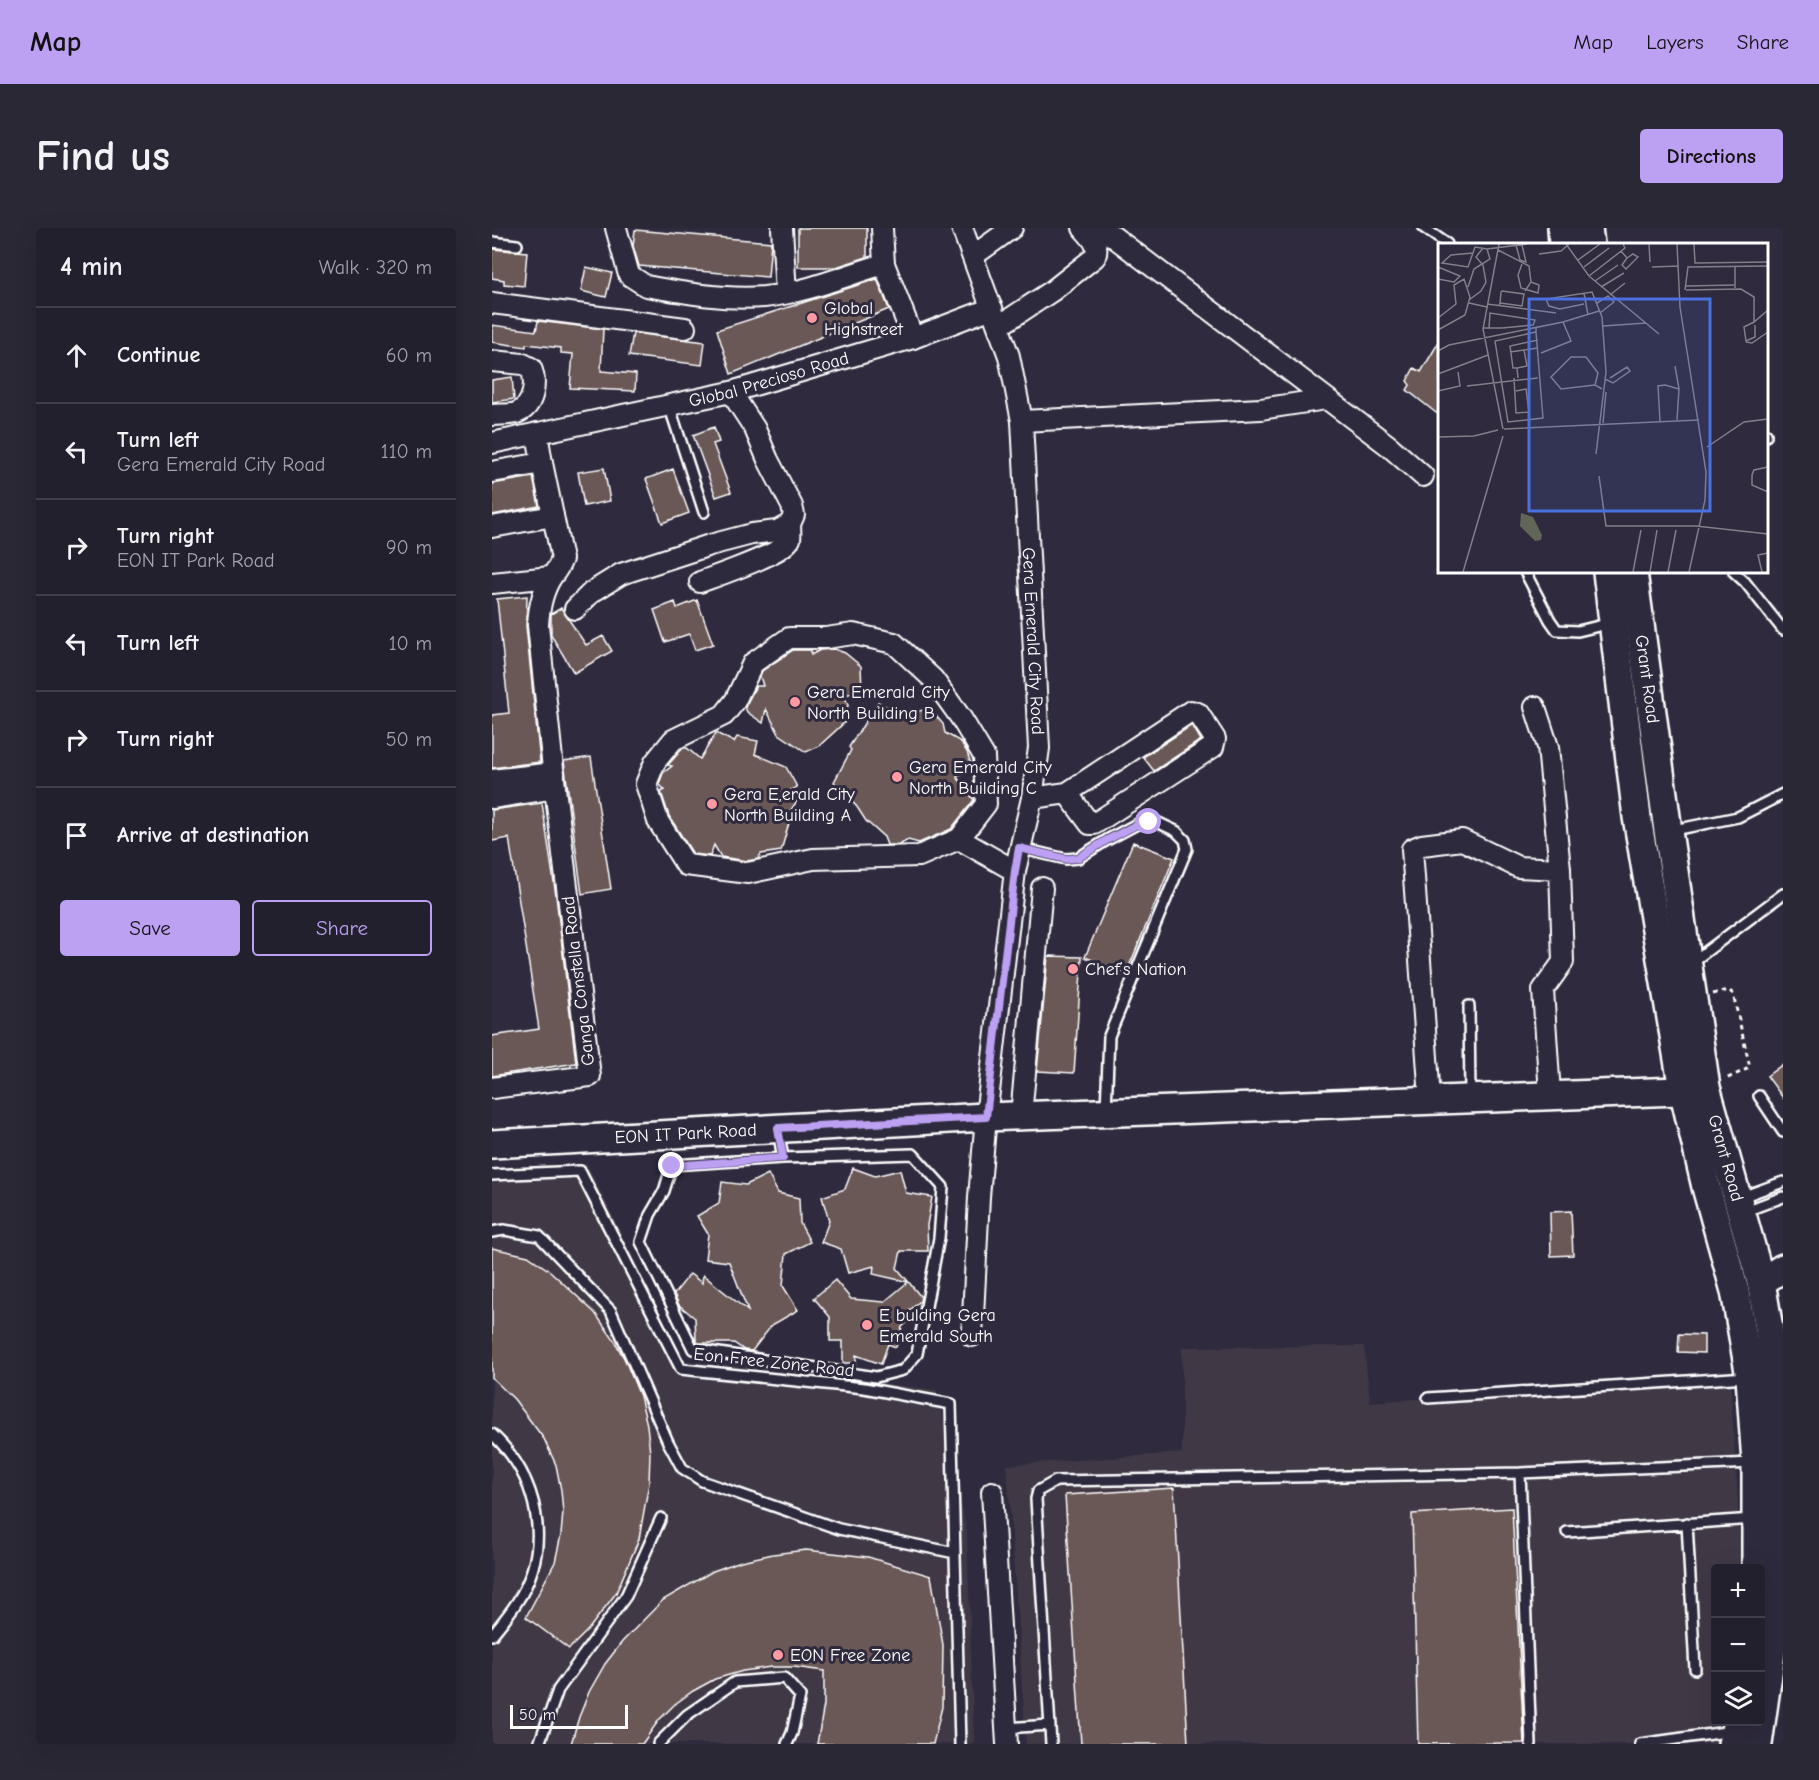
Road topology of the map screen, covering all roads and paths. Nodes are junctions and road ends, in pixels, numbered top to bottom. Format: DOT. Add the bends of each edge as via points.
graph roads {
  1 [pos="615,228"];
  2 [pos="782,228"];
  3 [pos="882,228"];
  4 [pos="962,228"];
  5 [pos="1012,228"];
  6 [pos="1083,228"];
  7 [pos="1102,228"];
  8 [pos="1424,228"];
  9 [pos="1562,228"];
  10 [pos="1588,228"];
  11 [pos="492,242"];
  12 [pos="1446,243"];
  13 [pos="1563,243"];
  14 [pos="1590,243"];
  15 [pos="517,244"];
  16 [pos="973,256"];
  17 [pos="884,264"];
  18 [pos="786,293"];
  19 [pos="492,303"];
  20 [pos="996,317"];
  21 [pos="685,328"];
  22 [pos="913,338"];
  23 [pos="492,361"];
  24 [pos="731,392"];
  25 [pos="1326,399"];
  26 [pos="669,405"];
  27 [pos="492,415"];
  28 [pos="1022,421"];
  29 [pos="537,433"];
  30 [pos="492,443"];
  31 [pos="542,463"];
  32 [pos="492,472"];
  33 [pos="1423,476"];
  34 [pos="704,512"];
  35 [pos="553,516"];
  36 [pos="790,524"];
  37 [pos="492,527"];
  38 [pos="1526,573"];
  39 [pos="1606,573"];
  40 [pos="1633,573"];
  41 [pos="1735,573"];
  42 [pos="551,577"];
  43 [pos="700,582"];
  44 [pos="492,583"];
  45 [pos="575,609"];
  46 [pos="1613,623"];
  47 [pos="1783,630"];
  48 [pos="1535,707"];
  49 [pos="492,780"];
  50 [pos="554,781"];
  51 [pos="1067,794"];
  52 [pos="1783,794"];
  53 [pos="492,798"];
  54 [pos="1032,798"];
  55 [pos="1668,831"];
  56 [pos="959,839"];
  57 [pos="1019,848"];
  58 [pos="1560,869"];
  59 [pos="1015,871"];
  60 [pos="1042,888"];
  61 [pos="1783,894"];
  62 [pos="1006,944"];
  63 [pos="1042,945"];
  64 [pos="1687,966"];
  65 [pos="1710,995"];
  66 [pos="1468,1006"];
  67 [pos="1705,1086"];
  68 [pos="492,1088"];
  69 [pos="1550,1094"];
  70 [pos="1759,1096"];
  71 [pos="1470,1097"];
  72 [pos="1430,1099"];
  73 [pos="1106,1112"];
  74 [pos="1021,1116"];
  75 [pos="986,1117"];
  76 [pos="778,1128"];
  77 [pos="1783,1132"];
  78 [pos="492,1144"];
  79 [pos="783,1158"];
  80 [pos="492,1174"];
  81 [pos="1783,1182"];
  82 [pos="1783,1197"];
  83 [pos="1739,1206"];
  84 [pos="492,1232"];
  85 [pos="1772,1275"];
  86 [pos="972,1336"];
  87 [pos="1750,1377"];
  88 [pos="1428,1398"];
  89 [pos="492,1434"];
  90 [pos="1756,1463"];
  91 [pos="1520,1473"];
  92 [pos="992,1492"];
  93 [pos="1781,1496"];
  94 [pos="660,1518"];
  95 [pos="1756,1519"];
  96 [pos="1687,1524"];
  97 [pos="1567,1532"];
  98 [pos="955,1552"];
  99 [pos="1756,1564"];
  100 [pos="492,1635"];
  101 [pos="1695,1669"];
  102 [pos="960,1722"];
  103 [pos="1050,1725"];
  104 [pos="1741,1735"];
  105 [pos="1006,1736"];
  106 [pos="539,1744"];
  107 [pos="658,1744"];
  108 [pos="788,1744"];
  109 [pos="952,1744"];
  110 [pos="960,1744"];
  111 [pos="1051,1744"];
  112 [pos="1531,1744"];
  113 [pos="1640,1744"];
  1 -- 18 [label="street" via="629,275 646,286 714,298"];
  2 -- 18 [label="street"];
  3 -- 17 [label="street"];
  4 -- 16 [label="street"];
  5 -- 16 [label="street"];
  6 -- 20 [label="street, Global Precioso Road" via="1096,244 1095,257 1052,291"];
  7 -- 25 [label="street"];
  8 -- 12 [label="lane"];
  9 -- 13 [label="main road"];
  10 -- 14 [label="main road"];
  11 -- 15 [label="lane"];
  16 -- 20 [label="street"];
  17 -- 18 [label="street"];
  17 -- 22 [label="street"];
  19 -- 21 [label="street"];
  20 -- 22 [label="street, Global Precioso Road"];
  20 -- 28 [label="street, Gera Emerald City Road" via="1010,356"];
  22 -- 24 [label="street, Global Precioso Road"];
  23 -- 27 [label="street" via="531,368 534,393 518,412"];
  24 -- 26 [label="street, Global Precioso Road"];
  24 -- 36 [label="street" via="755,429 792,506"];
  25 -- 28 [label="street" via="1262,409"];
  25 -- 33 [label="street"];
  26 -- 29 [label="street, Global Precioso Road"];
  26 -- 34 [label="lane"];
  28 -- 54 [label="street, Gera Emerald City Road" via="1039,748"];
  29 -- 30 [label="street, Global Precioso Road"];
  29 -- 31 [label="street, Ganga Constella Road"];
  31 -- 32 [label="street"];
  31 -- 35 [label="street, Ganga Constella Road"];
  35 -- 37 [label="street"];
  35 -- 42 [label="street, Ganga Constella Road" via="562,559"];
  36 -- 43 [label="street" via="786,544"];
  36 -- 45 [label="street" via="777,531 710,545 621,574 592,592"];
  38 -- 46 [label="lane" via="1557,630 1578,631"];
  39 -- 46 [label="main road, Grant Road"];
  40 -- 55 [label="main road, Grant Road"];
  41 -- 47 [label="lane"];
  42 -- 44 [label="street"];
  42 -- 50 [label="street, Ganga Constella Road" via="539,605 538,625"];
  46 -- 67 [label="main road, Grant Road" via="1637,817"];
  48 -- 58 [label="street" via="1548,747"];
  49 -- 50 [label="street"];
  50 -- 53 [label="street"];
  50 -- 68 [label="street, Ganga Constella Road" via="590,1076"];
  51 -- 51 [label="street" via="1191,711 1198,713 1215,739 1213,747 1094,824"];
  51 -- 54 [label="street"];
  52 -- 55 [label="lane" via="1738,817"];
  54 -- 57 [label="street, Gera Emerald City Road"];
  55 -- 64 [label="main road, Grant Road"];
  56 -- 56 [label="street" via="986,804 984,756 933,679 894,643 853,634 789,638 753,663 724,715 673,740 655,762 646,784 658,821 686,865 748,873 813,859 919,856"];
  56 -- 59 [label="street"];
  57 -- 59 [label="street, Gera Emerald City Road"];
  57 -- 73 [label="lane" via="1078,858 1136,825 1149,822 1176,831 1185,840 1187,849 1109,1036"];
  58 -- 69 [label="street" via="1563,962 1543,990"];
  58 -- 72 [label="street" via="1518,867 1462,840 1412,849"];
  59 -- 62 [label="street, Gera Emerald City Road"];
  60 -- 63 [label="street"];
  61 -- 64 [label="lane"];
  62 -- 63 [label="street"];
  62 -- 75 [label="street, Gera Emerald City Road"];
  63 -- 74 [label="street"];
  64 -- 67 [label="main road, Grant Road"];
  65 -- 67 [label="path" via="1723,990 1733,994 1749,1068"];
  66 -- 71 [label="lane"];
  67 -- 69 [label="main road, EON IT Park Road"];
  67 -- 83 [label="main road, Grant Road"];
  67 -- 87 [label="main road, Grant Road" via="1706,1187 1735,1291"];
  69 -- 71 [label="main road, EON IT Park Road"];
  70 -- 77 [label="lane"];
  71 -- 72 [label="main road, EON IT Park Road"];
  72 -- 73 [label="main road, EON IT Park Road"];
  73 -- 74 [label="main road, EON IT Park Road"];
  74 -- 75 [label="main road, EON IT Park Road"];
  75 -- 76 [label="main road, EON IT Park Road"];
  75 -- 86 [label="street, Gera Emerald City Road"];
  76 -- 78 [label="main road, EON IT Park Road"];
  76 -- 79 [label="lane"];
  79 -- 79 [label="lane" via="672,1166 641,1242 693,1349 876,1377 903,1370 917,1354 939,1238 943,1187 913,1154"];
  80 -- 98 [label="lane, Eon Free Zone Road" via="580,1171 681,1369 864,1388 951,1404"];
  81 -- 83 [label="lane"];
  82 -- 83 [label="lane"];
  83 -- 85 [label="main road, Grant Road"];
  84 -- 98 [label="lane" via="504,1230 539,1236 611,1311 682,1468 702,1481 839,1529"];
  85 -- 93 [label="main road, Grant Road" via="1769,1329"];
  87 -- 88 [label="lane"];
  87 -- 90 [label="main road, Grant Road"];
  89 -- 100 [label="lane" via="505,1446 527,1481 537,1522 534,1563 527,1583"];
  90 -- 91 [label="lane"];
  90 -- 95 [label="main road, Grant Road"];
  91 -- 103 [label="lane" via="1056,1481 1046,1485 1038,1491 1036,1499"];
  91 -- 112 [label="lane"];
  92 -- 105 [label="street"];
  93 -- 104 [label="main road, Grant Road" via="1775,1551 1775,1625"];
  94 -- 106 [label="lane" via="626,1596 558,1690"];
  95 -- 96 [label="lane"];
  95 -- 99 [label="main road, Grant Road"];
  96 -- 97 [label="lane"];
  96 -- 101 [label="lane"];
  98 -- 102 [label="lane, Eon Free Zone Road"];
  102 -- 109 [label="lane, Eon Free Zone Road"];
  102 -- 110 [label="lane, Eon Free Zone Road"];
  103 -- 105 [label="lane"];
  103 -- 111 [label="lane"];
  104 -- 113 [label="lane"];
  107 -- 108 [label="lane" via="687,1715 735,1682 784,1678 800,1696"];
}
